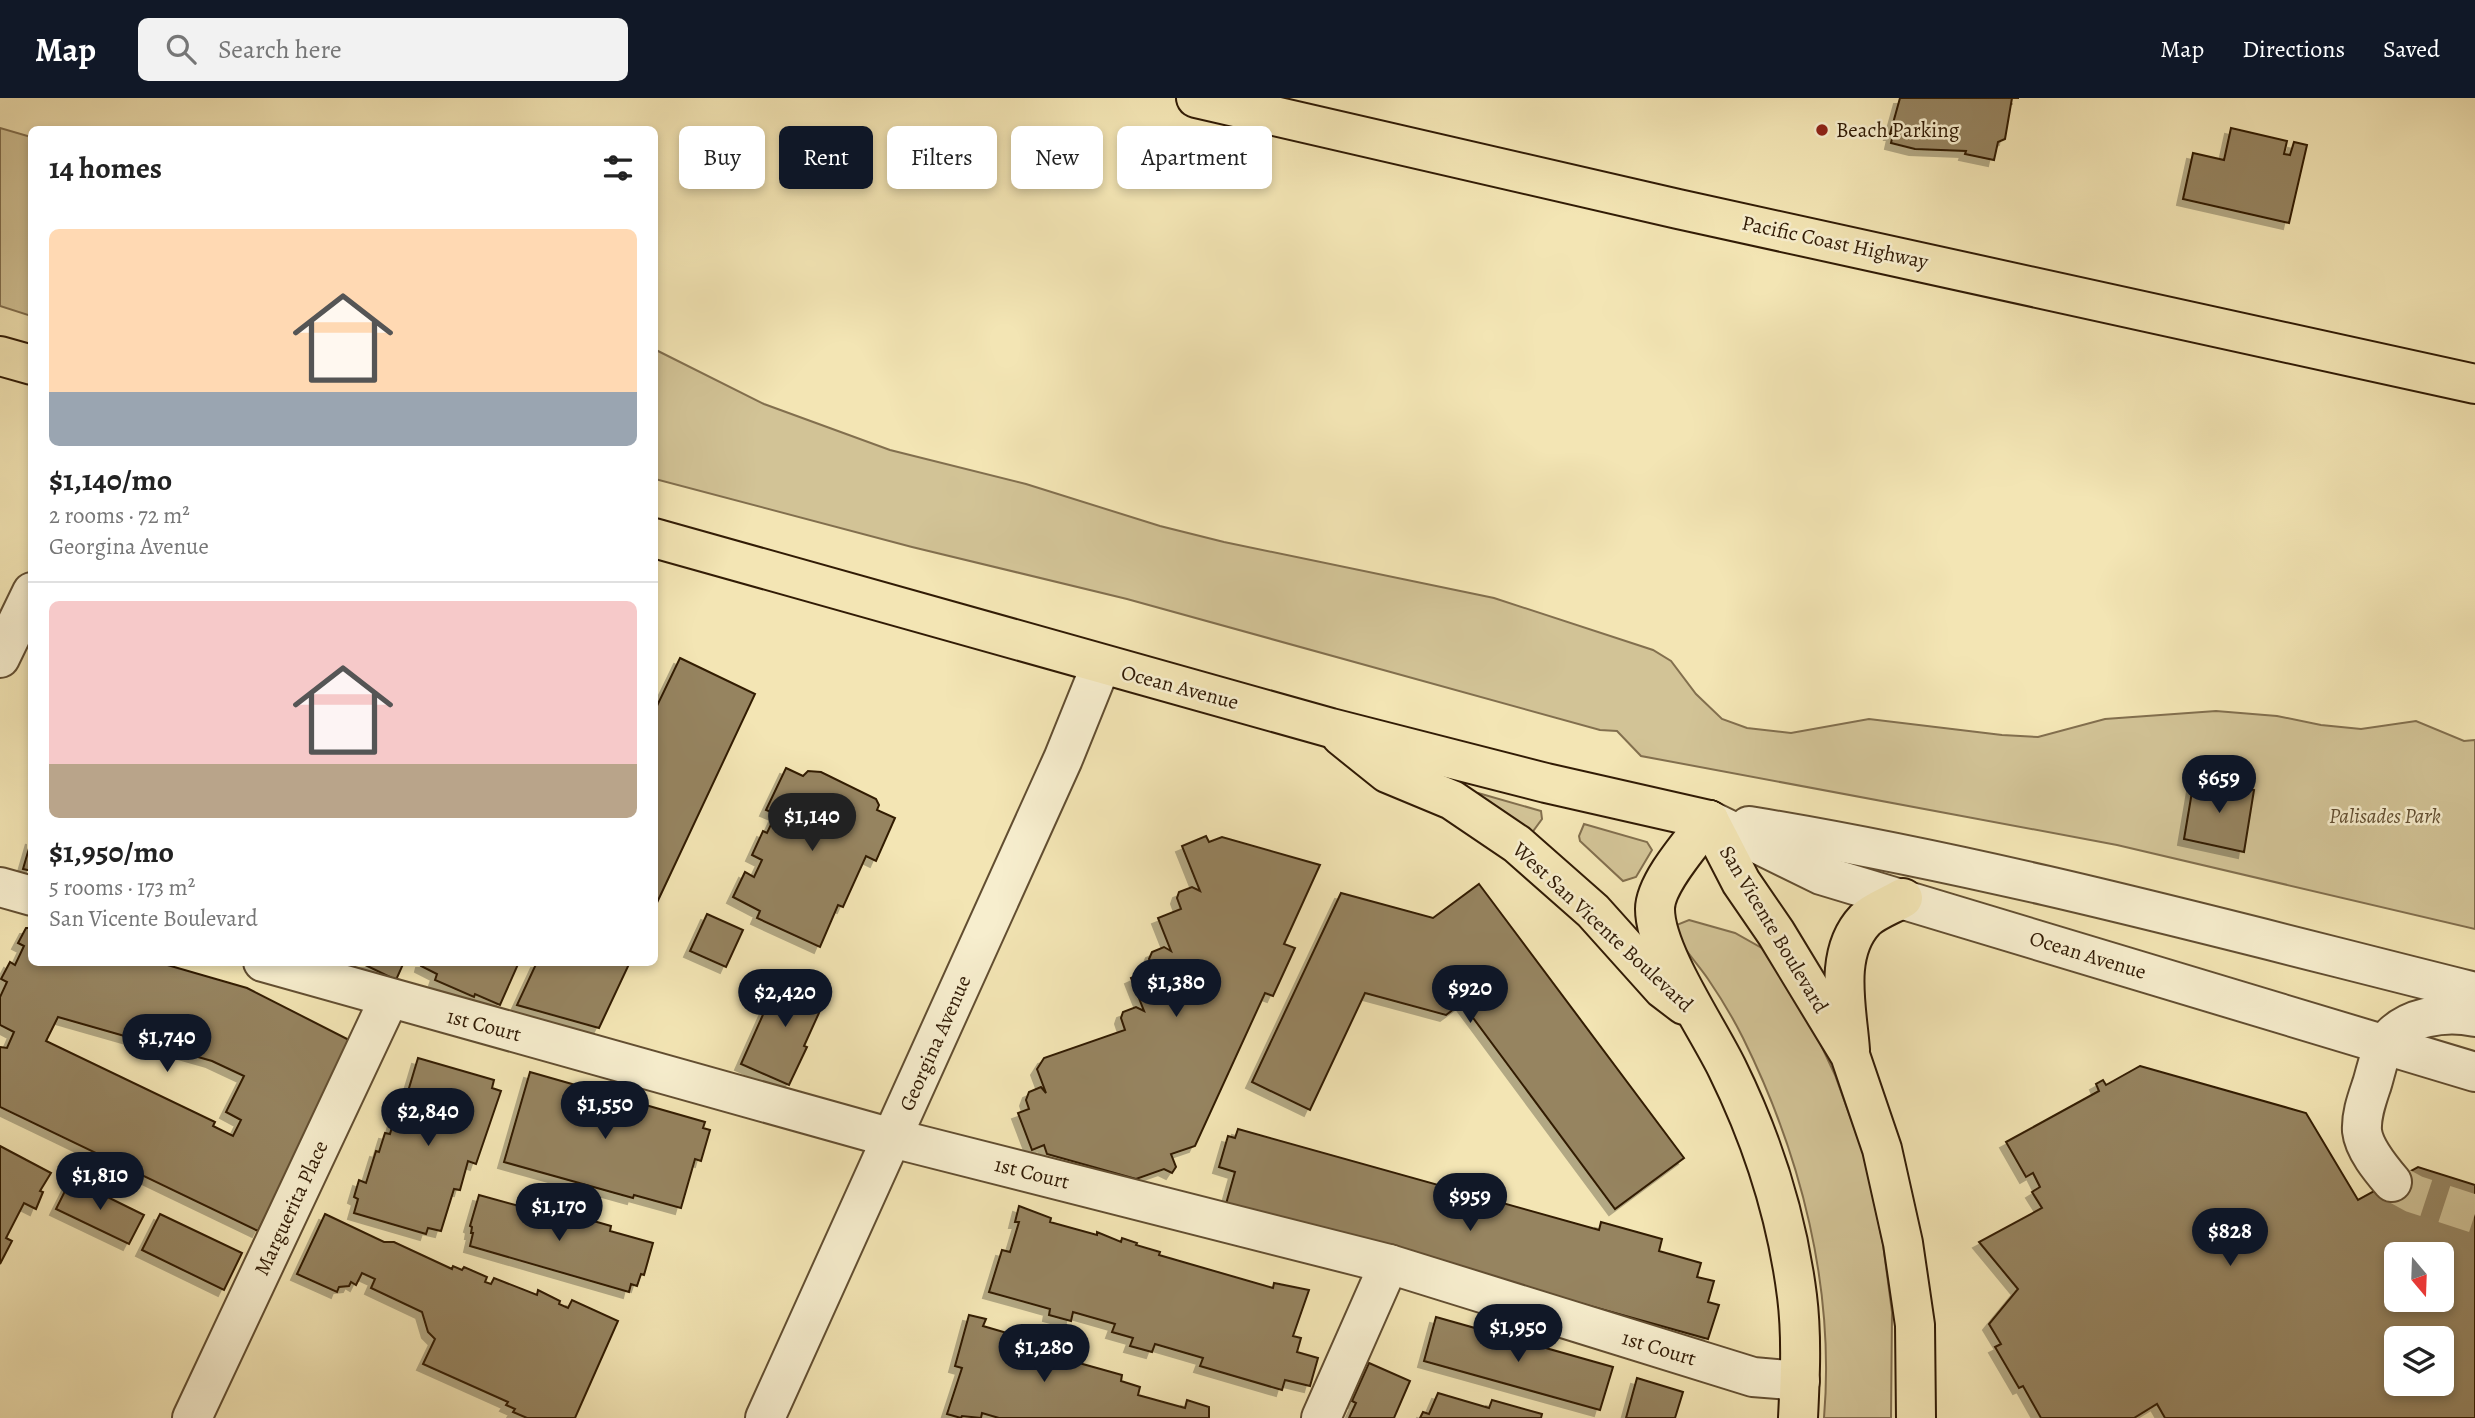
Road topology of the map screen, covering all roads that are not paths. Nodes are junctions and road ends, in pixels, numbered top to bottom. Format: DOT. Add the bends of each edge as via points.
graph roads {
  1 [pos="1196,98"];
  2 [pos="0,356"];
  3 [pos="28,364"];
  4 [pos="2475,384"];
  5 [pos="658,539"];
  6 [pos="28,600"];
  7 [pos="0,658"];
  8 [pos="1101,665"];
  9 [pos="1331,728"];
  10 [pos="1709,820"];
  11 [pos="0,887"];
  12 [pos="28,895"];
  13 [pos="1903,898"];
  14 [pos="277,966"];
  15 [pos="2475,992"];
  16 [pos="389,999"];
  17 [pos="1698,1015"];
  18 [pos="2475,1017"];
  19 [pos="2385,1045"];
  20 [pos="1850,1055"];
  21 [pos="2475,1072"];
  22 [pos="892,1139"];
  23 [pos="2392,1182"];
  24 [pos="1389,1264"];
  25 [pos="1800,1381"];
  26 [pos="192,1418"];
  27 [pos="765,1418"];
  28 [pos="1321,1418"];
  29 [pos="1798,1418"];
  30 [pos="1916,1418"];
  1 -- 4 [label="main road, Pacific Coast Highway"];
  2 -- 3 [label="main road"];
  5 -- 8 [label="main road, Ocean Avenue"];
  6 -- 7 [label="street"];
  8 -- 9 [label="main road, Ocean Avenue"];
  8 -- 22 [label="street, Georgina Avenue" via="1058,772"];
  9 -- 10 [label="main road, Ocean Avenue"];
  9 -- 17 [label="main road, West San Vicente Boulevard" via="1387,773 1452,800 1517,844 1593,911 1663,989"];
  10 -- 13 [label="street, Ocean Avenue" via="1821,874"];
  10 -- 15 [label="street, Ocean Avenue" via="1847,843 2090,896"];
  10 -- 17 [label="main road, San Vicente Boulevard" via="1667,875 1655,905 1656,928"];
  10 -- 20 [label="main road, San Vicente Boulevard" via="1741,882"];
  11 -- 12 [label="street"];
  13 -- 19 [label="street, Ocean Avenue"];
  13 -- 20 [label="main road" via="1866,919 1850,943 1844,971"];
  14 -- 16 [label="street, 1st Court"];
  16 -- 22 [label="street, 1st Court"];
  16 -- 26 [label="street, Marguerita Place"];
  17 -- 25 [label="main road, San Vicente Boulevard" via="1756,1132 1780,1209 1797,1296"];
  18 -- 19 [label="street" via="2460,1014 2420,1020 2393,1033"];
  19 -- 21 [label="street, Ocean Avenue"];
  19 -- 23 [label="street" via="2364,1107 2362,1133 2376,1163"];
  20 -- 30 [label="main road, San Vicente Boulevard" via="1882,1149 1903,1243 1915,1325"];
  22 -- 24 [label="street, 1st Court"];
  22 -- 27 [label="street, Georgina Avenue"];
  24 -- 25 [label="street, 1st Court" via="1753,1377"];
  24 -- 28 [label="street"];
  25 -- 29 [label="main road, San Vicente Boulevard"];
}
